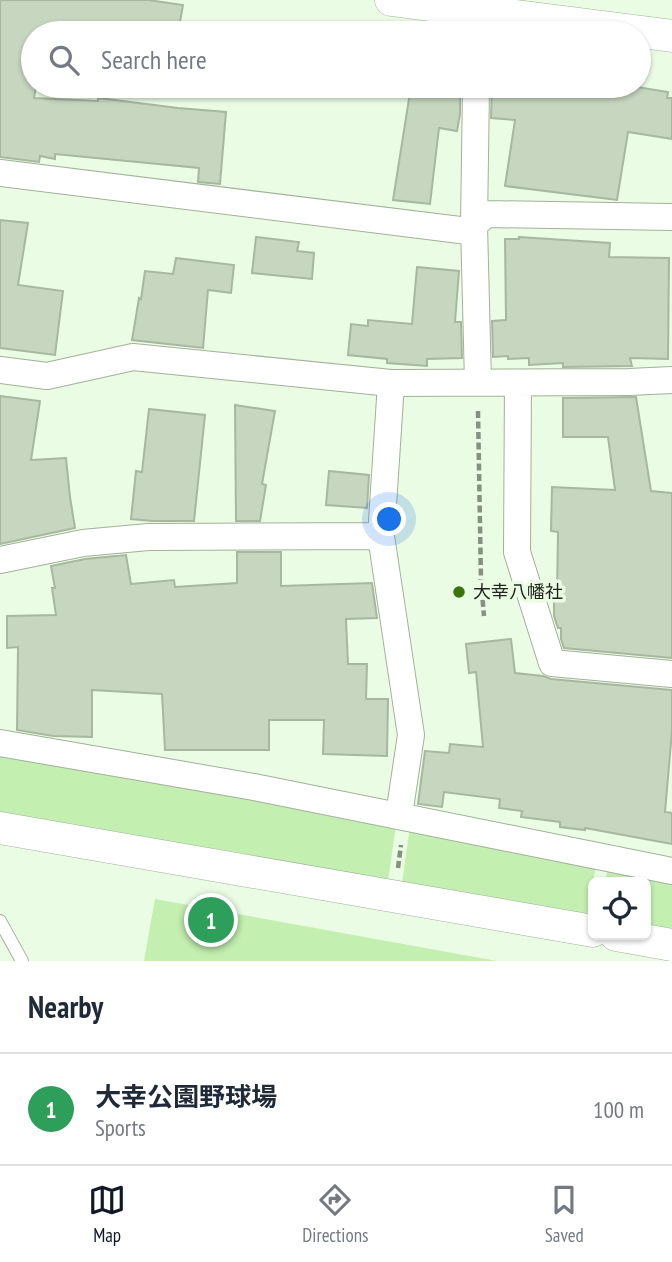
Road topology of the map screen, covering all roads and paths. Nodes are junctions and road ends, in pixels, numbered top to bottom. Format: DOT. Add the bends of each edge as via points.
graph roads {
  1 [pos="391,0"];
  2 [pos="474,21"];
  3 [pos="651,34"];
  4 [pos="672,36"];
  5 [pos="476,98"];
  6 [pos="0,173"];
  7 [pos="672,217"];
  8 [pos="474,225"];
  9 [pos="0,370"];
  10 [pos="672,380"];
  11 [pos="478,382"];
  12 [pos="391,383"];
  13 [pos="518,383"];
  14 [pos="381,536"];
  15 [pos="0,560"];
  16 [pos="484,616"];
  17 [pos="672,674"];
  18 [pos="0,743"];
  19 [pos="402,816"];
  20 [pos="0,828"];
  21 [pos="672,871"];
  22 [pos="394,895"];
  23 [pos="0,921"];
  24 [pos="588,930"];
  25 [pos="644,940"];
  26 [pos="672,945"];
  27 [pos="22,961"];
  1 -- 2 [label="street"];
  3 -- 4 [label="street"];
  5 -- 8 [label="street"];
  6 -- 8 [label="street" via="468,231"];
  7 -- 8 [label="street" via="486,214"];
  8 -- 11 [label="street"];
  9 -- 12 [label="street" via="47,376 133,357"];
  10 -- 13 [label="street"];
  11 -- 12 [label="street"];
  11 -- 13 [label="street"];
  11 -- 16 [label="path"];
  12 -- 14 [label="street"];
  13 -- 17 [label="street" via="517,552 552,663"];
  14 -- 15 [label="street" via="148,537 83,543"];
  14 -- 19 [label="street" via="411,735"];
  18 -- 19 [label="street"];
  19 -- 21 [label="street"];
  19 -- 22 [label="path"];
  20 -- 22 [label="street"];
  22 -- 24 [label="street"];
  23 -- 27 [label="lane"];
  25 -- 26 [label="street"];
}
